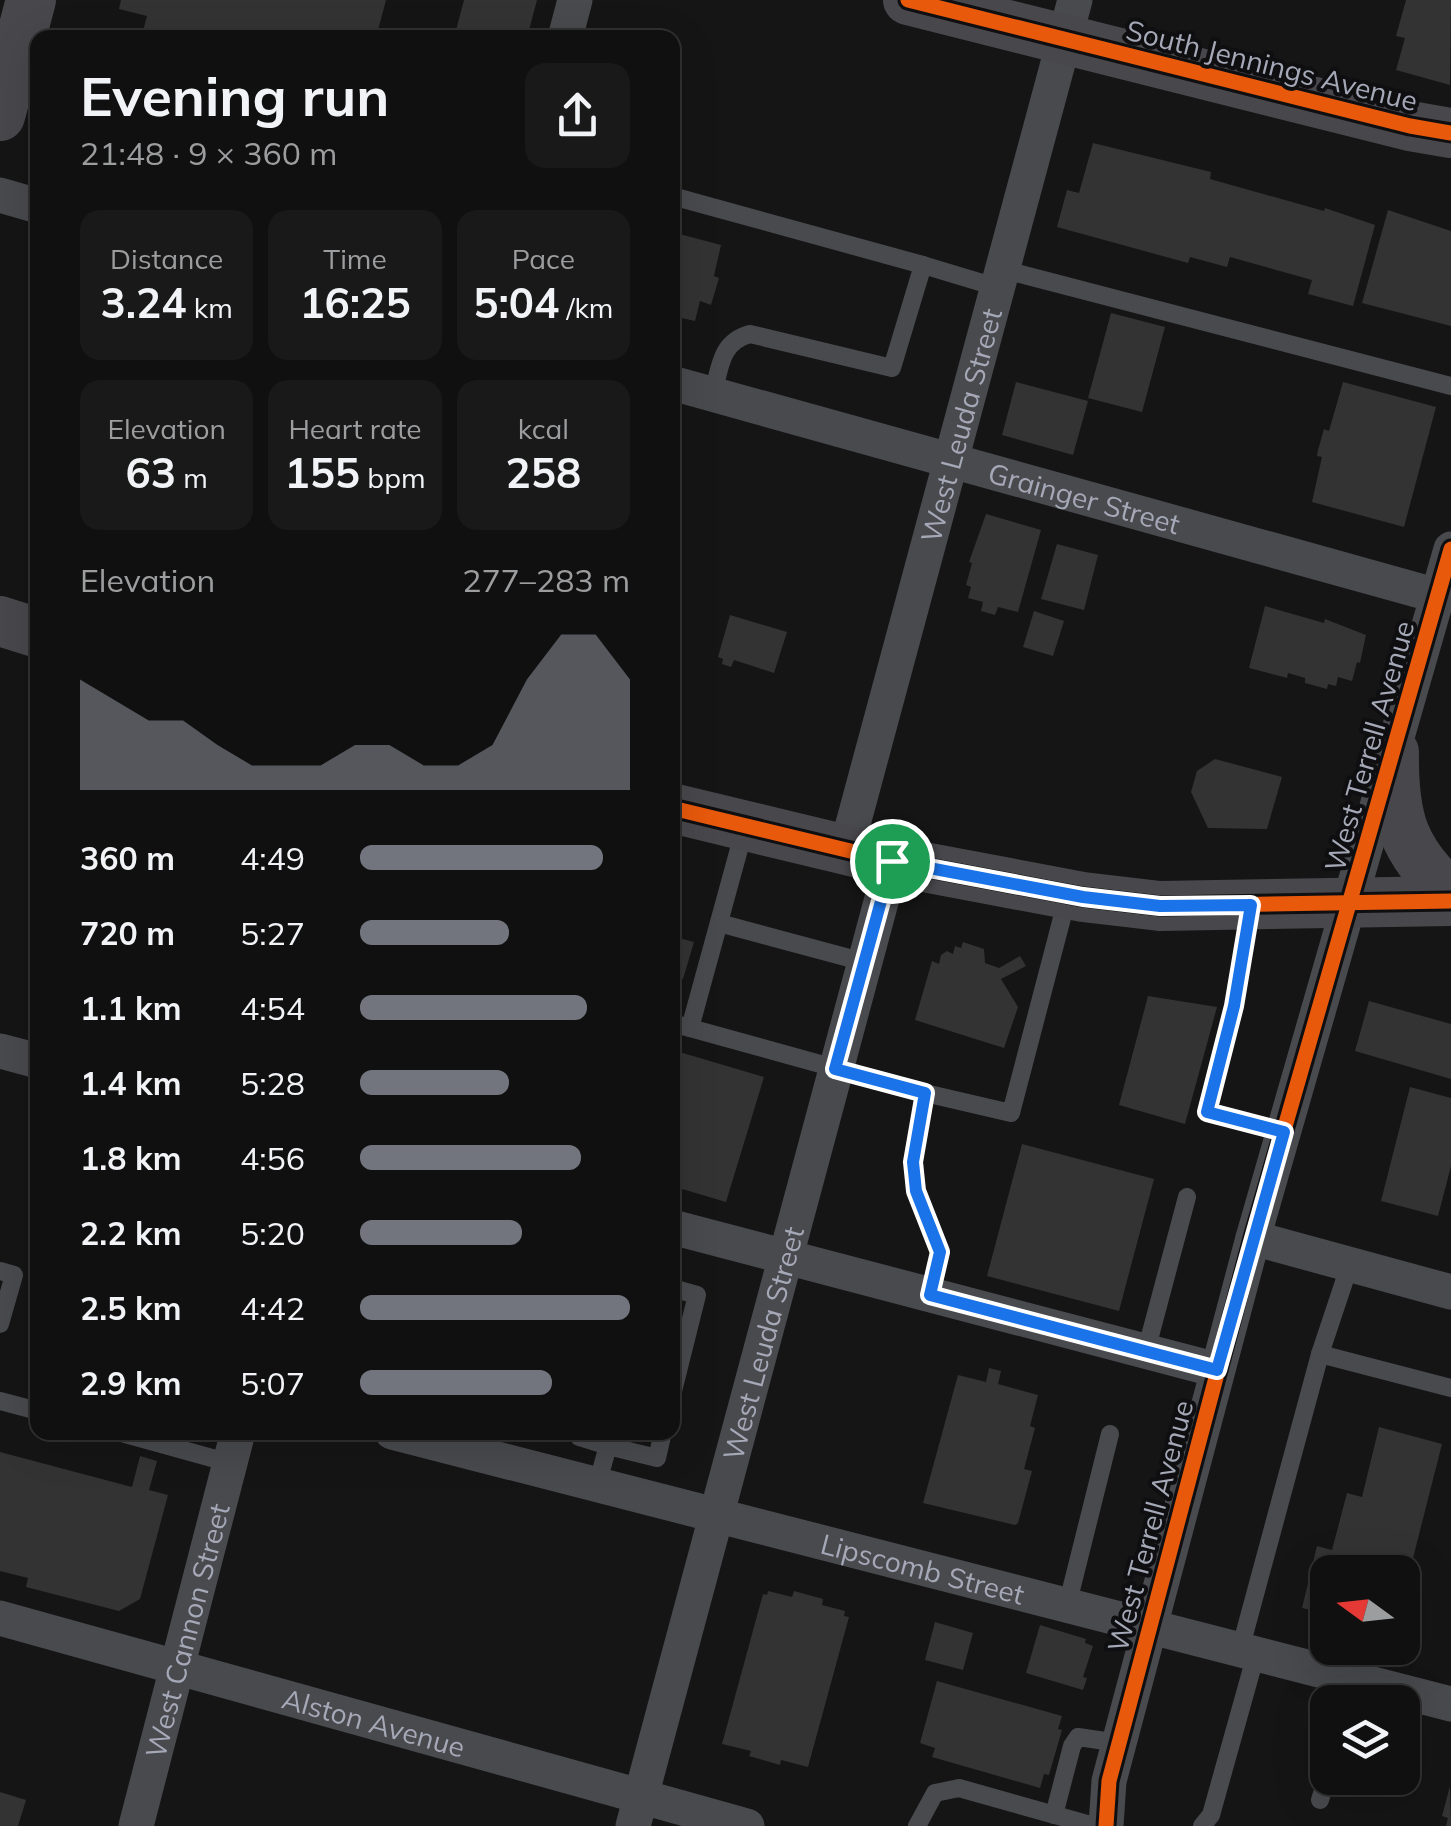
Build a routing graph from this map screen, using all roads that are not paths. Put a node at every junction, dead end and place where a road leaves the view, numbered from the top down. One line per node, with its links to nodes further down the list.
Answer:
1 (31, 0): 6 (main road)
2 (575, 0): 5 (street)
3 (908, 0): 4 (main road, South Jennings Avenue)
4 (1069, 20): 7 (main road, South Jennings Avenue); 12 (street, West Leuda Street)
5 (567, 30)
6 (0, 116)
7 (1451, 133)
8 (0, 196): 10 (street)
9 (680, 198): 11 (lane)
10 (30, 204)
11 (923, 266): 12 (lane); 15 (lane)
12 (999, 278): 14 (lane); 16 (street, West Leuda Street)
13 (680, 385): 15 (street, Grainger Street)
14 (1451, 386)
15 (712, 394): 16 (street, Grainger Street)
16 (950, 460): 18 (street, Grainger Street); 24 (street, West Leuda Street)
17 (1451, 549): 18 (street, West Terrell Avenue)
18 (1438, 596): 21 (street, West Terrell Avenue)
19 (0, 622): 20 (main road)
20 (30, 630)
21 (1394, 752): 26 (main road); 27 (street, West Terrell Avenue)
22 (680, 810): 23 (main road)
23 (745, 826): 24 (main road); 29 (lane)
24 (869, 856): 25 (main road); 30 (street, West Leuda Street)
25 (1068, 894): 28 (main road); 35 (lane)
26 (1451, 898): 27 (main road)
27 (1350, 901): 28 (main road); 36 (street, West Terrell Avenue)
28 (1251, 905): 36 (lane)
29 (719, 923): 30 (lane); 31 (lane)
30 (864, 962): 34 (street, West Leuda Street)
31 (681, 1026): 34 (lane)
32 (0, 1051): 33 (street)
33 (30, 1058)
34 (835, 1069): 35 (lane); 40 (street, West Leuda Street)
35 (925, 1093): 45 (lane)
36 (1284, 1132): 39 (street, West Terrell Avenue)
37 (1187, 1197): 47 (lane)
38 (680, 1230): 40 (street)
39 (1252, 1238): 41 (street); 50 (street, West Terrell Avenue)
40 (785, 1257): 45 (street); 62 (street, West Leuda Street)
41 (1350, 1264): 44 (street); 48 (lane)
42 (0, 1271): 46 (lane)
43 (680, 1290): 49 (lane)
44 (1451, 1292)
45 (930, 1295): 47 (street)
46 (0, 1324)
47 (1146, 1352): 50 (street)
48 (1320, 1354): 51 (lane); 66 (lane)
49 (680, 1363)
50 (1217, 1370): 65 (street, West Terrell Avenue)
51 (1451, 1388)
52 (0, 1400): 53 (lane)
53 (30, 1408)
54 (1110, 1434): 63 (lane)
55 (173, 1440): 60 (lane)
56 (423, 1440): 61 (street, Lipscomb Street)
57 (589, 1440): 59 (lane)
58 (661, 1440): 59 (lane)
59 (608, 1446): 61 (lane)
60 (234, 1448): 67 (street, West Cannon Street)
61 (597, 1485): 62 (street, Lipscomb Street)
62 (716, 1516): 63 (street, Lipscomb Street); 74 (street, West Leuda Street)
63 (1067, 1606): 65 (street, Lipscomb Street)
64 (0, 1618): 67 (street, Alston Avenue)
65 (1148, 1626): 66 (street, Lipscomb Street); 71 (street, West Terrell Avenue)
66 (1248, 1652): 68 (street, Lipscomb Street); 81 (lane)
67 (178, 1667): 74 (street, Alston Avenue); 76 (street, West Cannon Street)
68 (1337, 1685)
69 (1420, 1700): 70 (street, Lipscomb Street)
70 (1451, 1704)
71 (1119, 1743): 75 (lane); 80 (street, West Terrell Avenue)
72 (1322, 1795): 73 (lane)
73 (1320, 1800)
74 (637, 1811): 77 (street, Alston Avenue)
75 (1054, 1815): 78 (lane); 79 (lane)
76 (136, 1826)
77 (747, 1826)
78 (917, 1826)
79 (1094, 1826)
80 (1106, 1826)
81 (1202, 1826)

